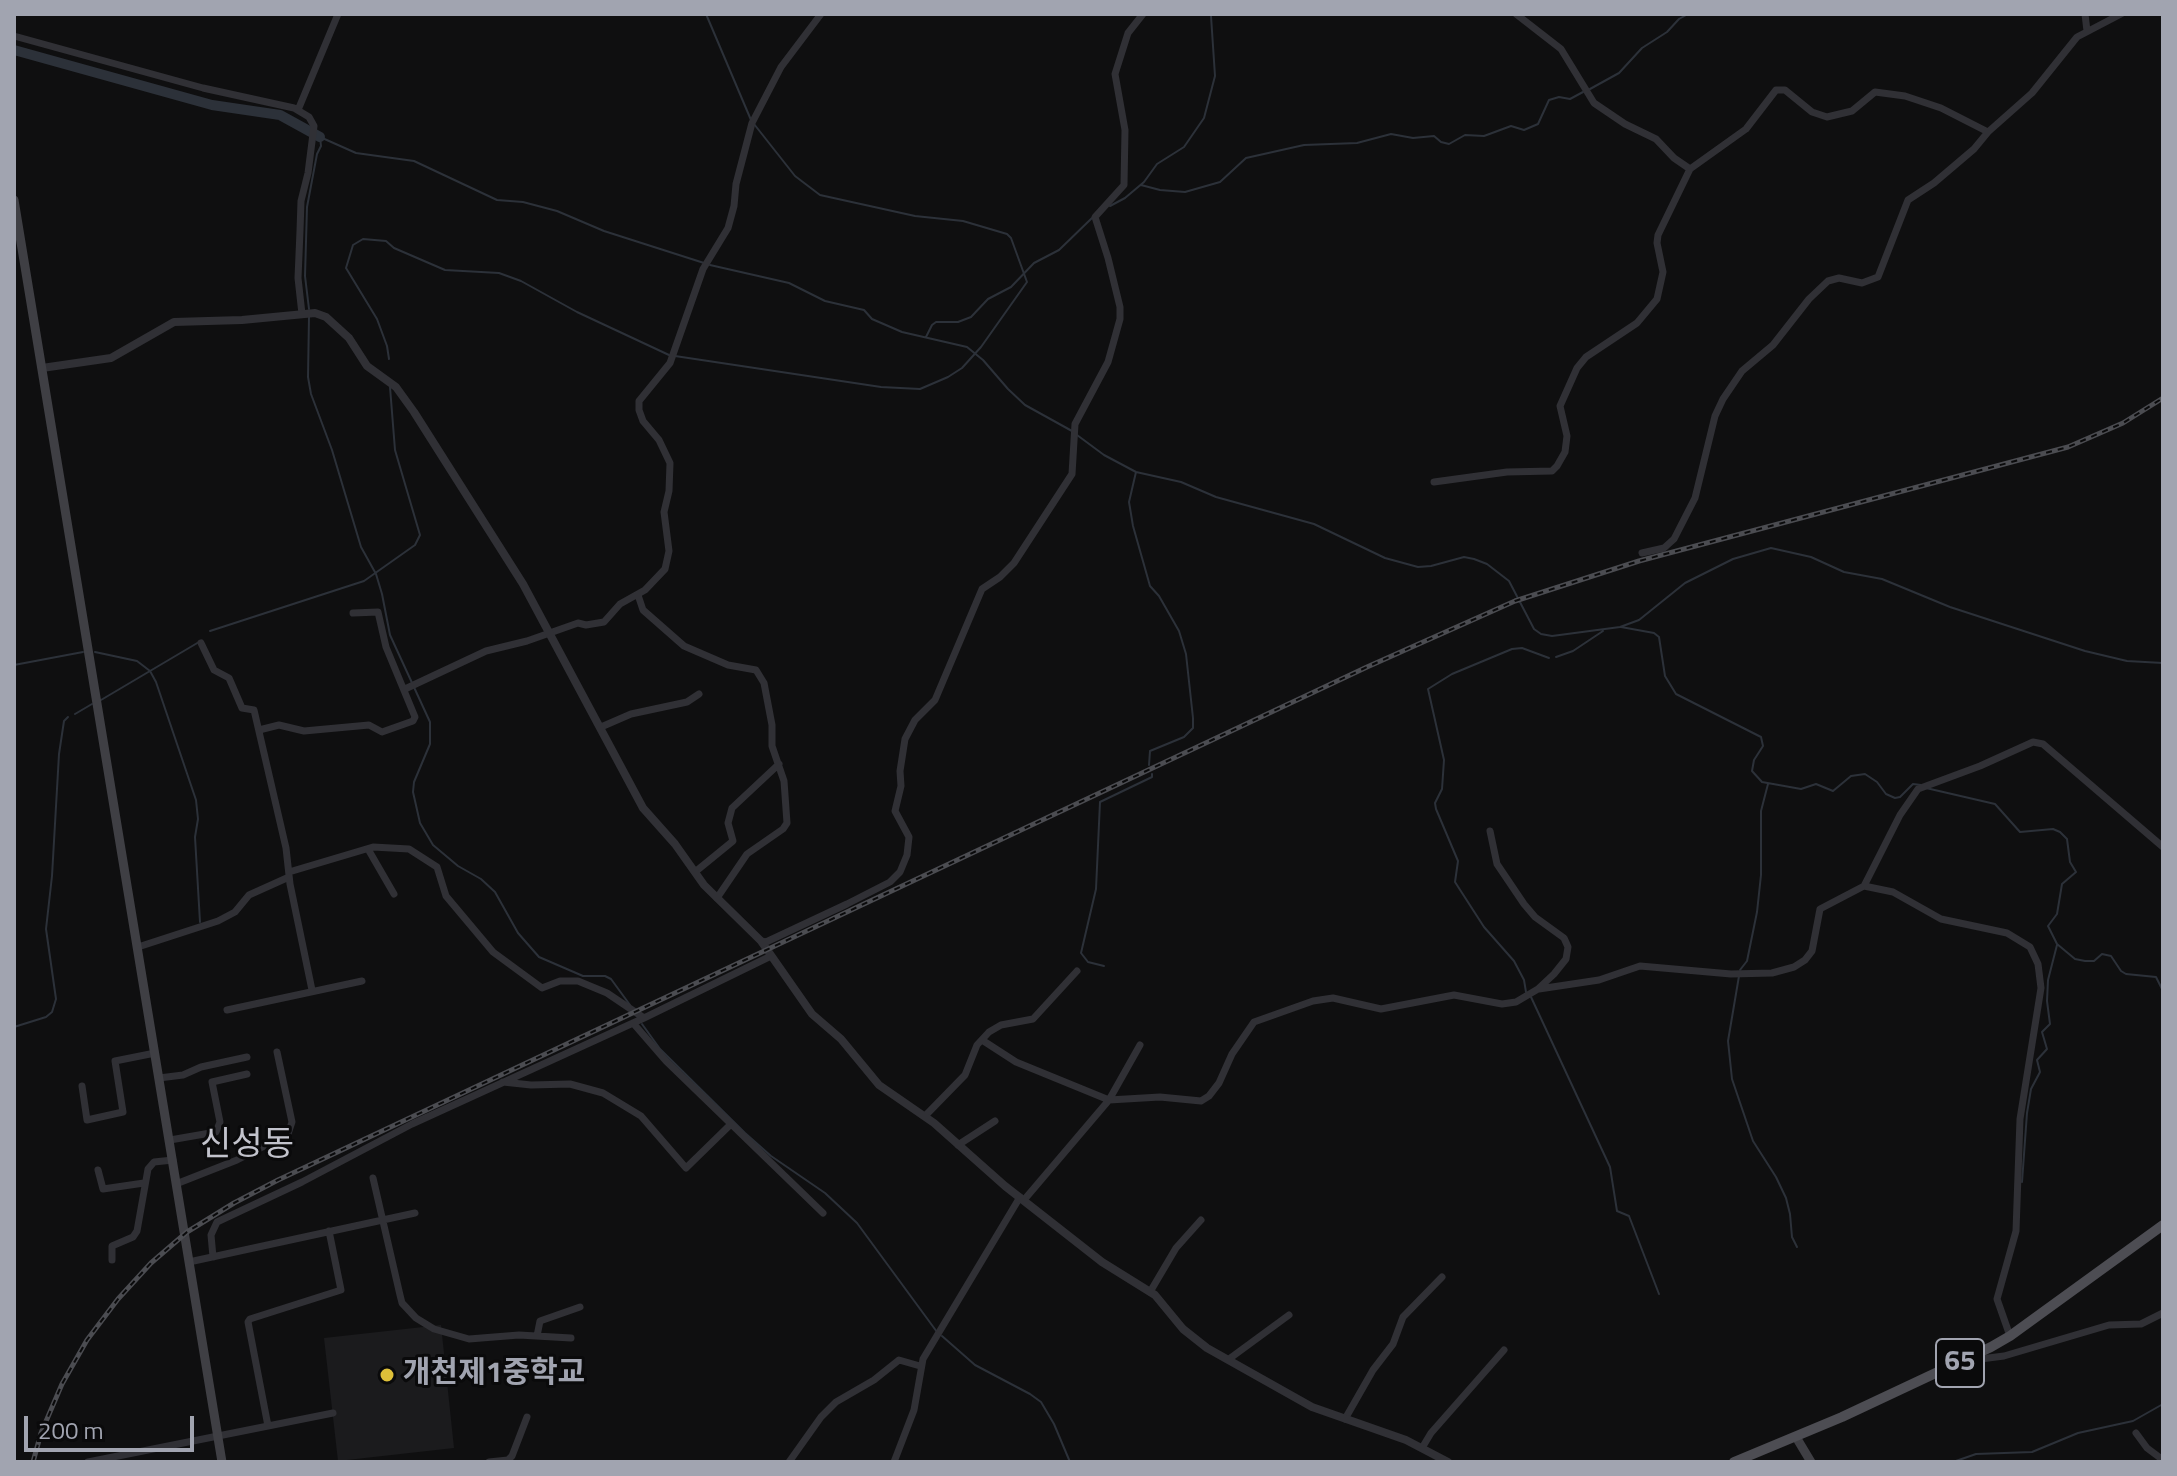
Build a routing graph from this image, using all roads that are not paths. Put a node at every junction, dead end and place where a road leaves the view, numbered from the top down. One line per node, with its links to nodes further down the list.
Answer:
1 (338, 14): 9 (street)
2 (821, 14): 17 (street)
3 (1143, 14): 34 (street)
4 (1516, 14): 11 (street)
5 (2085, 14): 7 (street)
6 (2121, 14): 7 (street)
7 (2087, 31): 10 (street)
8 (14, 36): 9 (street)
9 (298, 110): 13 (street)
10 (1988, 132): 11 (street); 16 (street)
11 (1690, 169): 15 (street)
12 (14, 200): 14 (main road)
13 (302, 314): 14 (street); 19 (street)
14 (42, 368): 35 (main road)
15 (1434, 482)
16 (1642, 553)
17 (638, 595): 19 (street); 25 (street)
18 (353, 613): 21 (street)
19 (549, 632): 21 (street); 23 (street)
20 (201, 643): 24 (street)
21 (405, 689): 24 (street)
22 (699, 694): 23 (street)
23 (601, 727): 29 (street)
24 (259, 730): 30 (street)
25 (779, 764): 29 (street); 33 (street)
26 (1490, 831): 39 (street)
27 (2163, 847): 31 (street)
28 (368, 849): 30 (street); 32 (street); 42 (street)
29 (695, 872): 33 (street)
30 (289, 875): 35 (street); 40 (street)
31 (1864, 886): 39 (street); 80 (street)
32 (394, 894)
33 (717, 898): 34 (street)
34 (761, 941): 36 (street)
35 (138, 947): 47 (main road)
36 (771, 956): 42 (street); 54 (street)
37 (1077, 971): 44 (street)
38 (362, 981): 40 (street)
39 (1538, 989): 53 (street)
40 (312, 990): 41 (street)
41 (227, 1010)
42 (644, 1018): 43 (street)
43 (633, 1023): 51 (street); 56 (street)
44 (982, 1040): 53 (street); 54 (street)
45 (1140, 1045): 53 (street)
46 (277, 1052): 63 (street)
47 (155, 1053): 50 (main road); 52 (street)
48 (247, 1057): 50 (street)
49 (247, 1074): 57 (street)
50 (159, 1078): 57 (main road)
51 (501, 1082): 56 (street); 71 (street)
52 (82, 1086)
53 (1109, 1100): 64 (street)
54 (925, 1116): 58 (street)
55 (995, 1121): 58 (street)
56 (730, 1125): 66 (street)
57 (170, 1140): 59 (main road)
58 (958, 1145): 64 (street)
59 (173, 1160): 62 (street); 63 (main road)
60 (98, 1170): 62 (street)
61 (373, 1178): 67 (street)
62 (144, 1183): 72 (street)
63 (176, 1184): 73 (main road)
64 (1022, 1199): 75 (street); 85 (street)
65 (415, 1213): 67 (street)
66 (823, 1213)
67 (383, 1220): 70 (street); 79 (street)
68 (1201, 1220): 75 (street)
69 (2163, 1225): 80 (main road, 65)
70 (329, 1231): 71 (street); 89 (street)
71 (213, 1257): 73 (street)
72 (112, 1260)
73 (189, 1262): 91 (main road)
74 (1442, 1277): 88 (street)
75 (1150, 1292): 83 (street)
76 (580, 1307): 79 (street)
77 (2163, 1313): 84 (street)
78 (1289, 1315): 83 (street)
79 (537, 1336): 81 (street)
80 (2010, 1336): 84 (main road, 65)
81 (571, 1338)
82 (1504, 1350): 93 (street)
83 (1229, 1359): 88 (street)
84 (1965, 1361): 92 (main road, 65)
85 (920, 1366): 98 (street); 99 (street)
86 (333, 1413): 89 (street)
87 (527, 1417): 97 (street)
88 (1345, 1419): 93 (street)
89 (268, 1426): 91 (street)
90 (2136, 1433): 94 (street)
91 (217, 1437): 95 (street); 96 (main road)
92 (1796, 1437): 101 (main road, 65); 102 (main road)
93 (1422, 1448): 100 (street)
94 (2163, 1460)
95 (88, 1462)
96 (222, 1462)
97 (489, 1462)
98 (789, 1462)
99 (894, 1462)
100 (1448, 1462)
101 (1734, 1462)
102 (1811, 1462)

